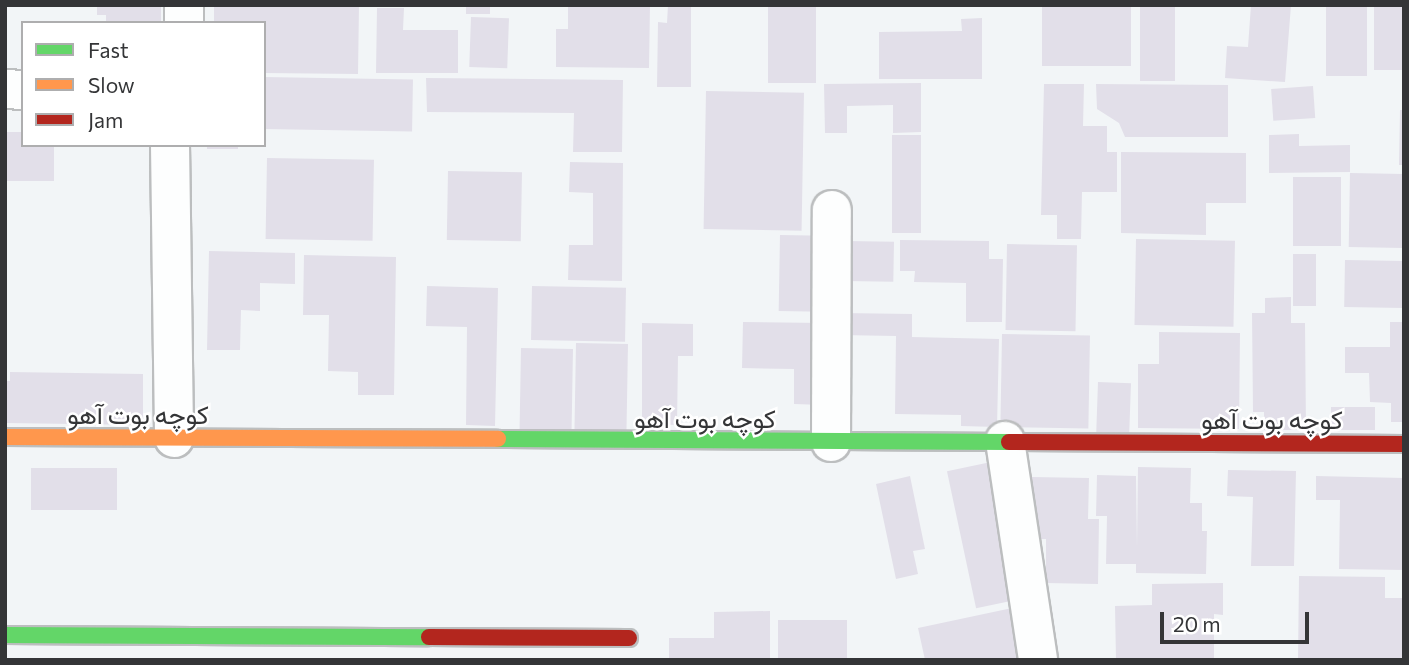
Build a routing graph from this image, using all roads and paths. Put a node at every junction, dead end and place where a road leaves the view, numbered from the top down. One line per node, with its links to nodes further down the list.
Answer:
1 (170, 147): 4 (street)
2 (832, 210): 6 (street)
3 (5, 437): 4 (street, کوچه بوت آهو)
4 (174, 438): 6 (street, کوچه بوت آهو)
5 (1004, 441): 6 (street, کوچه بوت آهو); 7 (street, کوچه بوت آهو); 10 (street)
6 (831, 442)
7 (1404, 444)
8 (5, 635): 9 (street)
9 (629, 638)
10 (1038, 660)

